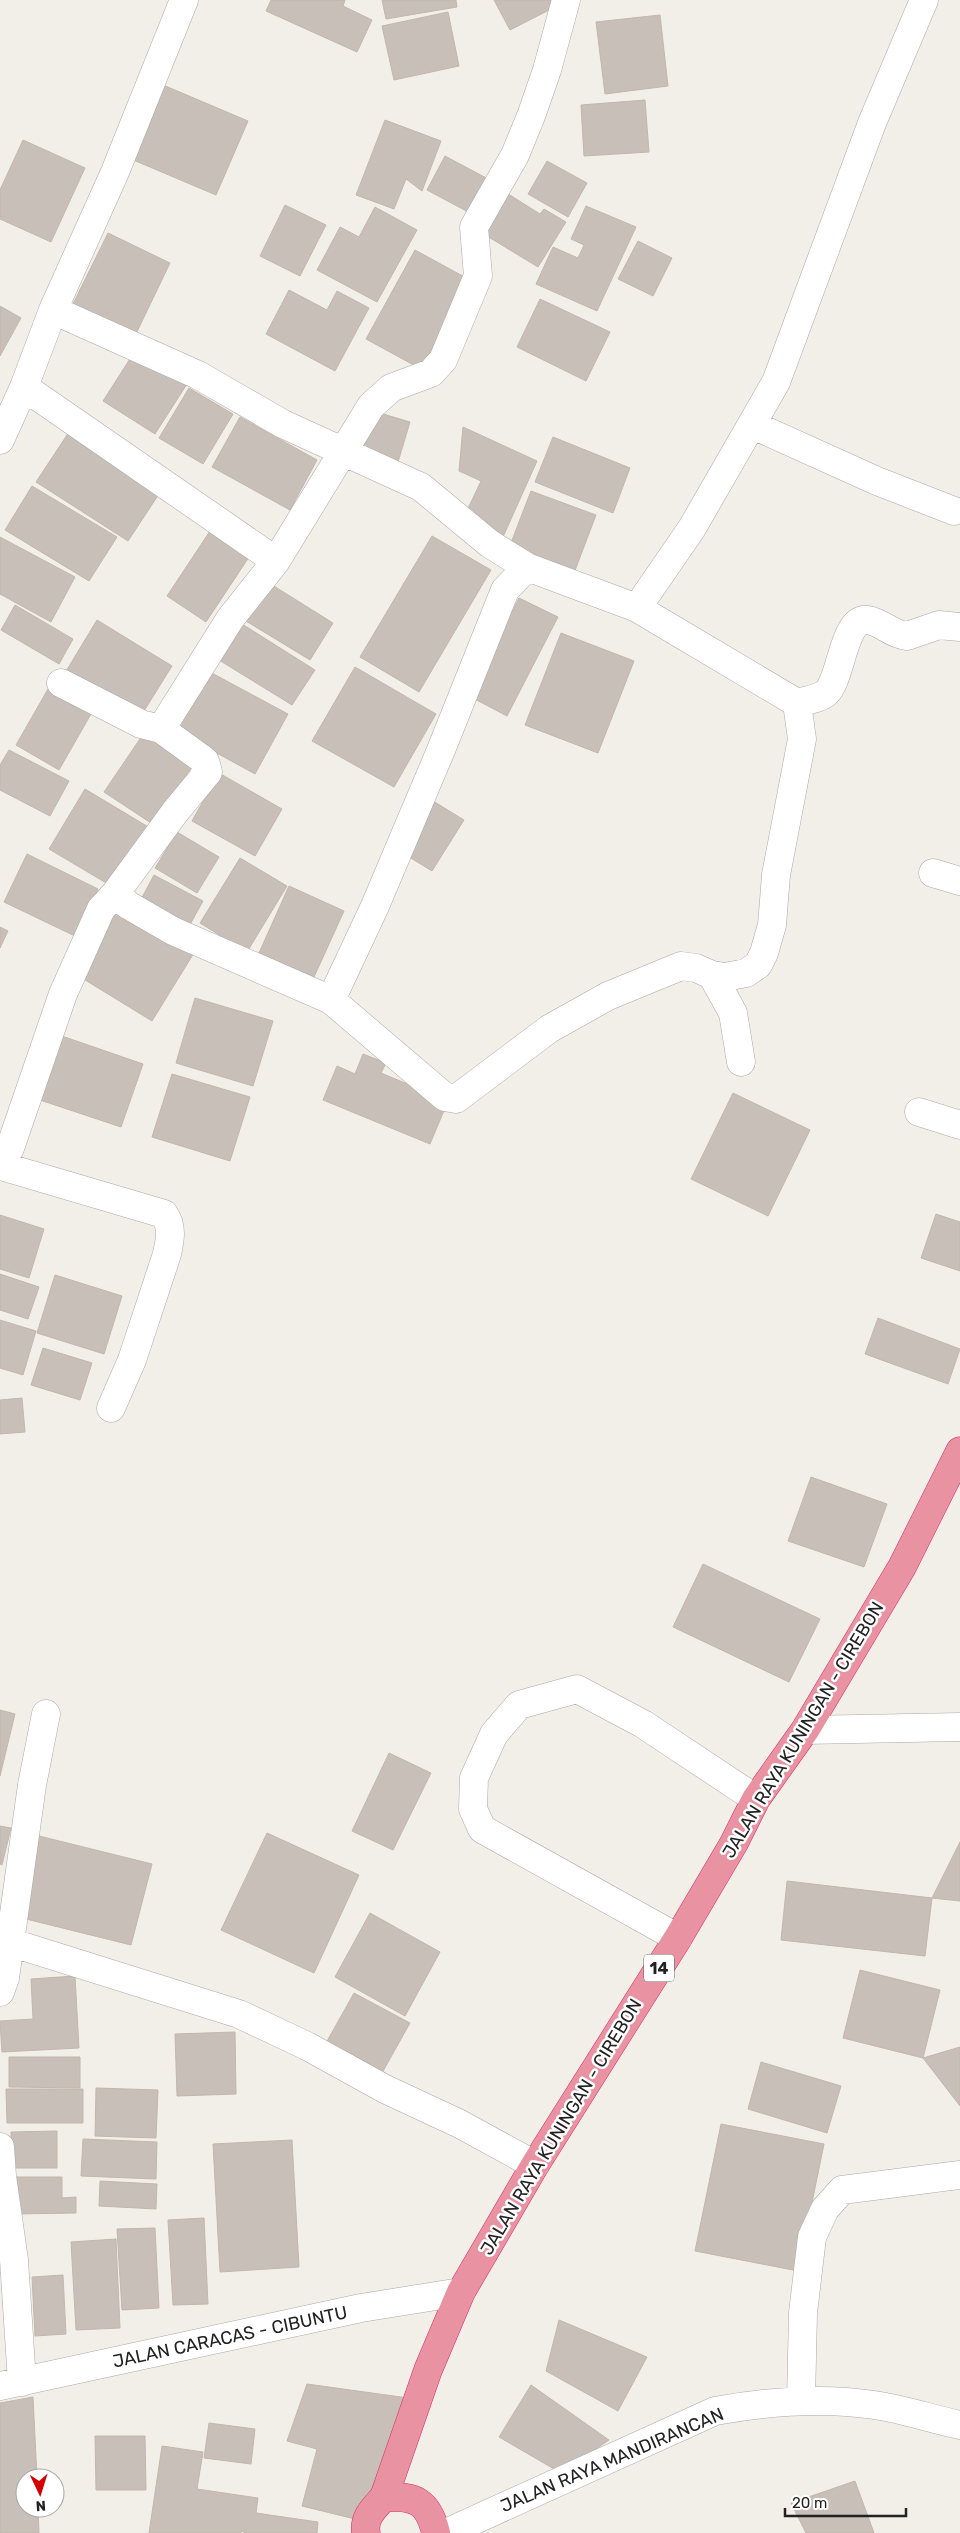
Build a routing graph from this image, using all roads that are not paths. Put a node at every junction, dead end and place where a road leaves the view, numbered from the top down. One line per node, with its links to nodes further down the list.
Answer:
1 (184, 0): 4 (street)
2 (566, 0): 8 (street)
3 (924, 0): 6 (street)
4 (54, 310): 5 (street); 8 (street)
5 (24, 387): 7 (street); 10 (street)
6 (753, 425): 9 (street); 12 (street)
7 (0, 440)
8 (344, 452): 10 (street); 11 (street)
9 (954, 511)
10 (276, 561): 16 (street)
11 (527, 567): 12 (street); 21 (street)
12 (637, 608): 15 (street)
13 (960, 627): 15 (street)
14 (61, 683): 16 (street)
15 (797, 702): 20 (street)
16 (161, 729): 19 (street)
17 (933, 873): 18 (street)
18 (960, 880)
19 (115, 894): 21 (street); 25 (street)
20 (712, 975): 21 (street); 22 (street)
21 (331, 1000)
22 (741, 1062)
23 (919, 1112): 24 (street)
24 (960, 1125)
25 (1, 1165): 26 (street)
26 (111, 1408)
27 (960, 1451): 30 (highway, JALAN RAYA KUNINGAN - CIREBON / 14)
28 (46, 1714): 33 (street)
29 (960, 1727): 30 (street)
30 (805, 1730): 31 (highway, JALAN RAYA KUNINGAN - CIREBON / 14)
31 (756, 1799): 32 (highway, JALAN RAYA KUNINGAN - CIREBON / 14); 32 (street)
32 (678, 1938): 36 (highway, JALAN RAYA KUNINGAN - CIREBON / 14)
33 (5, 1941): 34 (street); 36 (street)
34 (0, 1992)
35 (0, 2147): 39 (street)
36 (535, 2164): 38 (highway, JALAN RAYA KUNINGAN - CIREBON / 14)
37 (960, 2175): 40 (street)
38 (461, 2292): 39 (street, JALAN CARACAS - CIBUNTU); 42 (highway, JALAN RAYA KUNINGAN - CIREBON / 14)
39 (11, 2384)
40 (801, 2401): 41 (street, JALAN RAYA MANDIRANCAN); 45 (street, JALAN RAYA MANDIRANCAN)
41 (960, 2425)
42 (384, 2497): 43 (highway, JALAN RAYA KUNINGAN - CIREBON / 14); 44 (highway)
43 (366, 2533)
44 (436, 2533)
45 (446, 2533)

